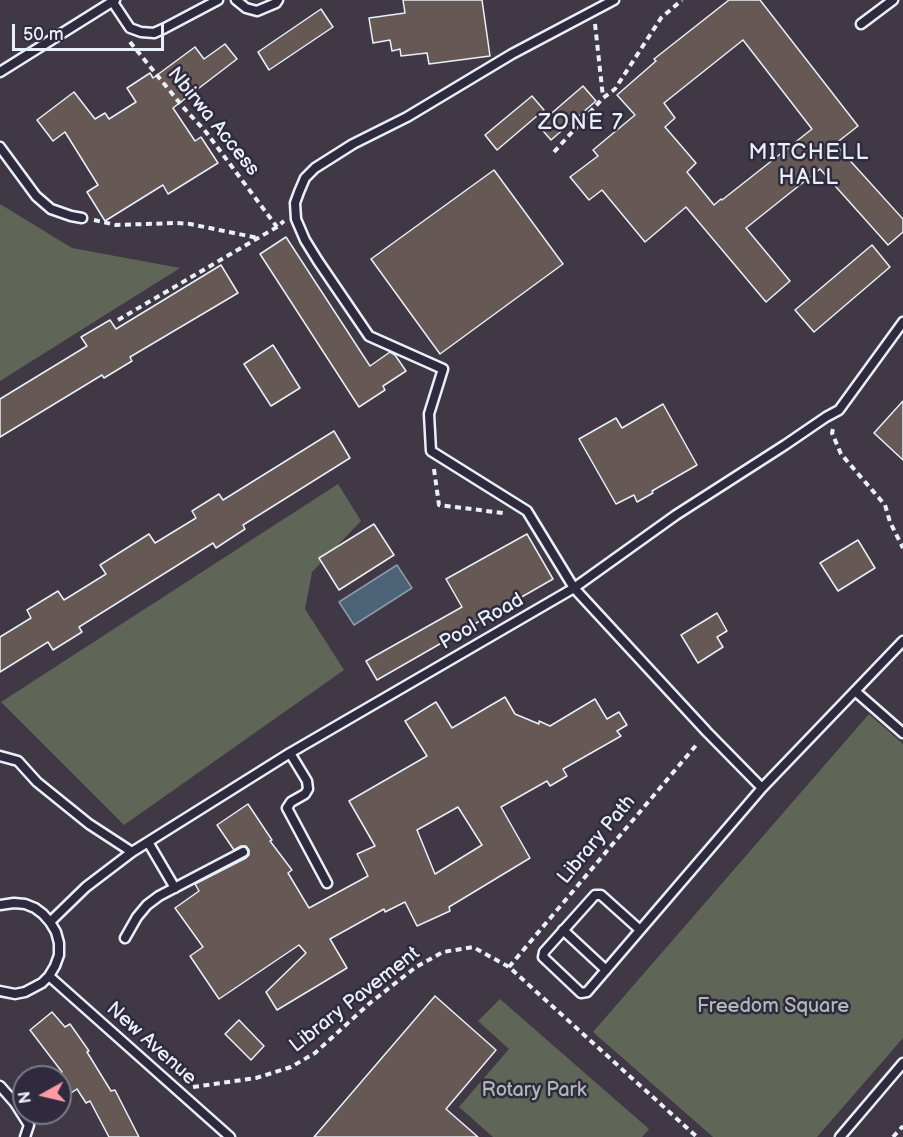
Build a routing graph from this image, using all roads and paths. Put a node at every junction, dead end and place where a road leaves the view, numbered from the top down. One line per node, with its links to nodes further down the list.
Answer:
1 (218, 0): 7 (lane)
2 (236, 0): 3 (lane)
3 (278, 0)
4 (614, 0): 8 (lane)
5 (682, 0): 12 (path)
6 (893, 0): 9 (lane)
7 (114, 1): 11 (lane)
8 (594, 11): 12 (path); 15 (lane)
9 (861, 24)
10 (124, 35): 17 (path, Nbirwa Access)
11 (0, 72)
12 (603, 98): 14 (path)
13 (0, 147): 16 (lane)
14 (554, 152)
15 (296, 210): 17 (path); 22 (lane)
16 (82, 218): 18 (path)
17 (278, 227): 18 (path)
18 (258, 238): 19 (path)
19 (118, 320)
20 (903, 322): 21 (lane, Pool Road)
21 (839, 410): 24 (path); 25 (lane, Pool Road)
22 (431, 451): 23 (lane); 23 (path)
23 (531, 516): 25 (lane)
24 (903, 548)
25 (574, 588): 28 (lane); 30 (lane, Pool Road)
26 (903, 641): 27 (lane)
27 (855, 692): 29 (lane); 32 (lane)
28 (707, 732): 32 (lane); 43 (path, Library Path)
29 (903, 732)
30 (290, 753): 33 (lane, Pool Road); 36 (lane)
31 (0, 756): 34 (lane)
32 (762, 788): 41 (lane)
33 (148, 842): 34 (lane, Pool Road); 37 (lane)
34 (132, 852): 39 (lane, Pool Road)
35 (243, 852): 37 (lane)
36 (327, 883)
37 (175, 888): 42 (lane)
38 (1, 903): 39 (lane)
39 (50, 922): 45 (lane)
40 (563, 930): 41 (lane); 44 (lane); 44 (lane)
41 (640, 930): 44 (lane)
42 (125, 938)
43 (509, 967): 49 (path, Library Pavement); 53 (path, Library Pavement)
44 (606, 970)
45 (49, 976): 46 (lane); 49 (lane, New Avenue)
46 (0, 991)
47 (903, 1063): 54 (lane)
48 (0, 1086): 51 (lane)
49 (177, 1089): 52 (lane, New Avenue)
50 (903, 1126): 55 (path)
51 (25, 1137)
52 (230, 1137)
53 (697, 1137)
54 (840, 1137)
55 (893, 1137)

